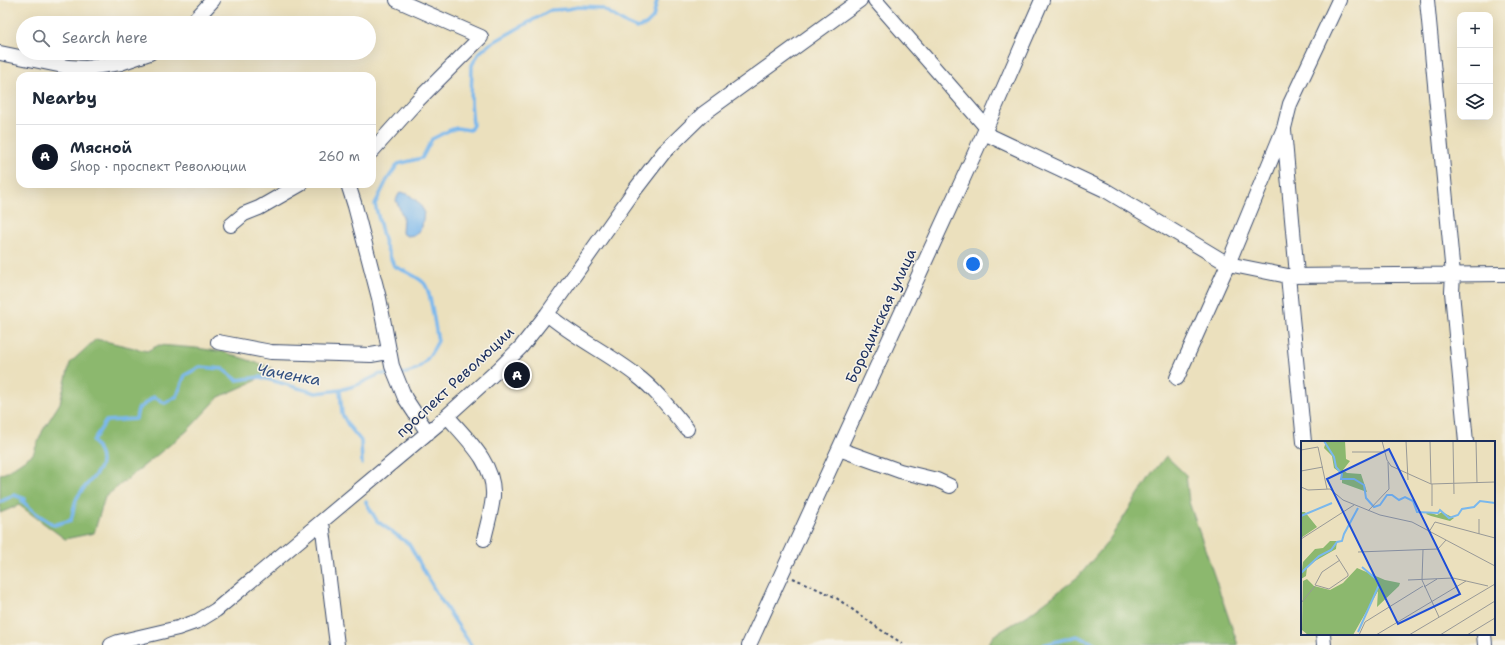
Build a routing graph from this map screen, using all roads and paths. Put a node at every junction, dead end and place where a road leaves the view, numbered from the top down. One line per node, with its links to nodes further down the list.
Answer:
1 (213, 0): 8 (street)
2 (397, 0): 16 (street)
3 (874, 0): 15 (street)
4 (1042, 0): 15 (street, Бородинская улица)
5 (1340, 0): 14 (street)
6 (1427, 0): 21 (street)
7 (856, 1): 24 (street, проспект Революции)
8 (198, 16)
9 (1, 57): 10 (street)
10 (16, 59)
11 (21, 60): 13 (street)
12 (132, 60): 13 (street)
13 (107, 71)
14 (1284, 128): 20 (street); 23 (street)
15 (985, 130): 20 (street); 33 (street, Бородинская улица)
16 (376, 147)
17 (294, 188): 19 (street)
18 (349, 188): 26 (street)
19 (231, 225)
20 (1228, 264): 23 (street); 27 (street)
21 (1453, 274): 22 (street); 23 (street); 32 (street)
22 (1505, 274)
23 (1293, 276): 31 (street)
24 (547, 314): 28 (street, проспект Революции); 29 (street)
25 (218, 342): 26 (street)
26 (388, 352): 30 (street)
27 (1177, 378)
28 (447, 416): 30 (street, проспект Революции); 36 (street)
29 (687, 429)
30 (428, 432): 35 (street, проспект Революции)
31 (1304, 441)
32 (1466, 441)
33 (839, 449): 34 (street); 37 (street, Бородинская улица)
34 (950, 486)
35 (322, 522): 40 (street, проспект Революции); 41 (street)
36 (484, 538)
37 (782, 573): 42 (street, Бородинская улица); 43 (path)
38 (1323, 635): 44 (street)
39 (1484, 635): 45 (street)
40 (111, 645)
41 (337, 645)
42 (749, 645)
43 (905, 645)
44 (1324, 645)
45 (1485, 645)

